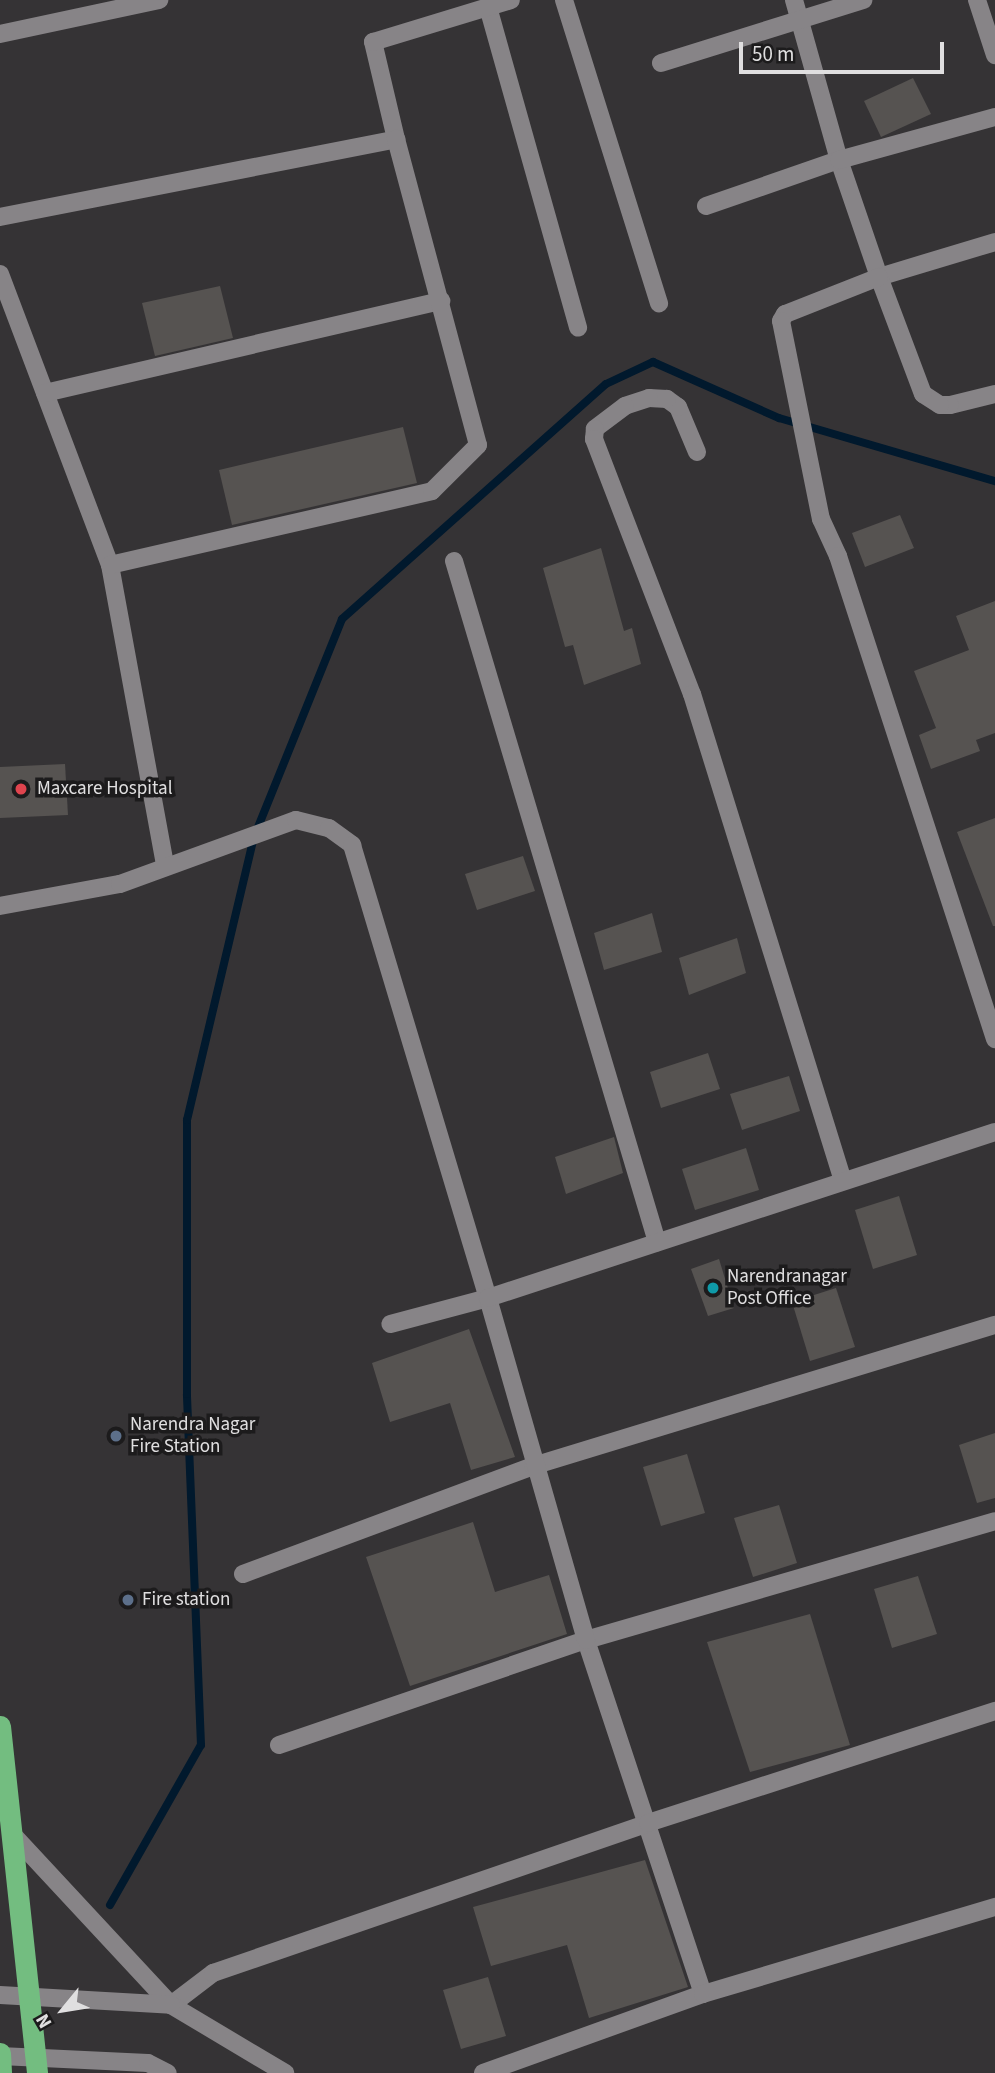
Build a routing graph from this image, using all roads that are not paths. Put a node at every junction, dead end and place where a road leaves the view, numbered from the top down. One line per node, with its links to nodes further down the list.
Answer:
1 (159, 0): 10 (street)
2 (511, 0): 7 (street)
3 (565, 0): 22 (street)
4 (794, 0): 9 (street)
5 (863, 0): 9 (street)
6 (977, 0): 11 (street)
7 (488, 7): 8 (street); 23 (street)
8 (458, 8): 14 (street)
9 (800, 20): 12 (street); 15 (street)
10 (0, 34)
11 (995, 55)
12 (661, 63)
13 (995, 117): 15 (street)
14 (396, 139): 17 (street); 21 (street)
15 (839, 160): 16 (street); 20 (street)
16 (706, 206)
17 (0, 218)
18 (995, 242): 20 (street)
19 (0, 274): 24 (street)
20 (879, 277): 25 (street); 31 (street)
21 (441, 301): 24 (street); 28 (street)
22 (659, 303)
23 (578, 328)
24 (45, 393): 28 (street)
25 (995, 394)
26 (697, 452): 33 (street)
27 (454, 561): 34 (street)
28 (110, 565): 29 (street)
29 (165, 866): 30 (street); 35 (street)
30 (0, 906)
31 (995, 1039)
32 (995, 1132): 33 (street)
33 (843, 1181): 34 (street)
34 (657, 1242): 35 (street)
35 (488, 1298): 36 (street); 38 (street)
36 (390, 1324)
37 (995, 1325): 38 (street)
38 (533, 1466): 40 (street); 41 (street)
39 (995, 1521): 41 (street)
40 (243, 1574)
41 (586, 1640): 44 (street); 45 (street)
42 (995, 1711): 45 (street)
43 (0, 1726): 46 (highway)
44 (279, 1745)
45 (648, 1823): 48 (street); 51 (street)
46 (13, 1835): 50 (highway); 51 (street)
47 (995, 1907): 48 (street)
48 (703, 1994): 57 (street)
49 (0, 1995): 50 (street)
50 (32, 1996): 51 (street); 53 (highway)
51 (171, 2005): 56 (street)
52 (0, 2055): 53 (street); 54 (highway)
53 (36, 2064): 55 (street)
54 (1, 2073)
55 (168, 2073)
56 (285, 2073)
57 (483, 2073)

